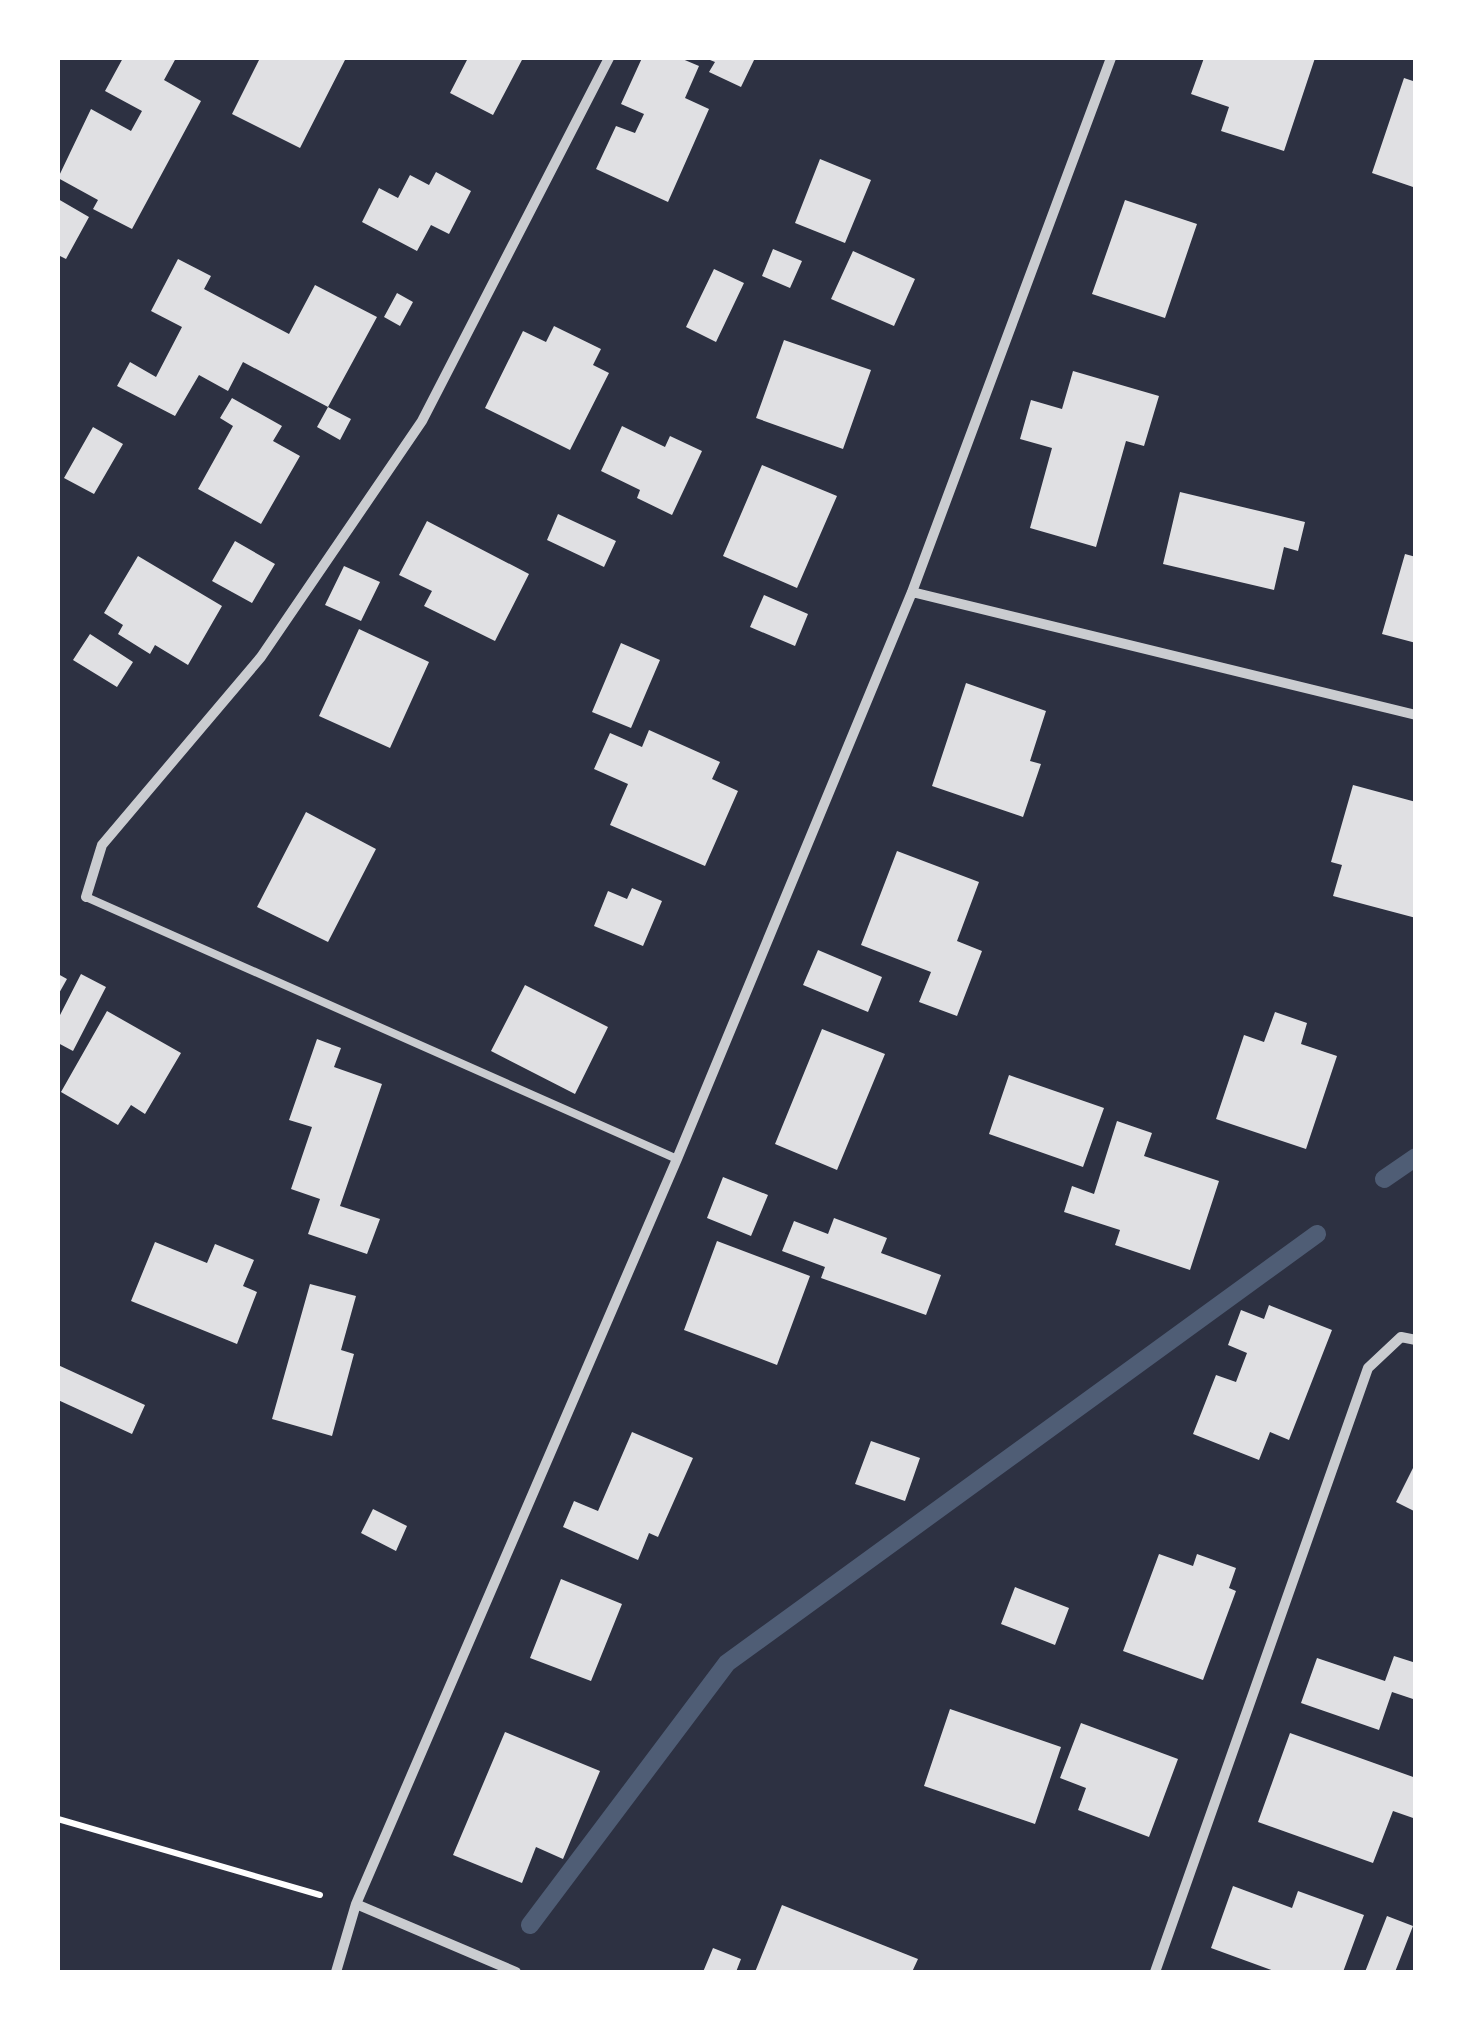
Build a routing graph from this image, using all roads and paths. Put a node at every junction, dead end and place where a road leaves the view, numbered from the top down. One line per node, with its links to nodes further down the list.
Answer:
1 (609, 58): 5 (street)
2 (1112, 58): 3 (street)
3 (912, 592): 4 (street); 6 (street)
4 (1416, 715)
5 (86, 897): 6 (lane)
6 (677, 1159): 9 (street)
7 (1416, 1340): 12 (street)
8 (58, 1819): 9 (path)
9 (356, 1904): 10 (street); 11 (street)
10 (336, 1972)
11 (516, 1972)
12 (1155, 1972)

